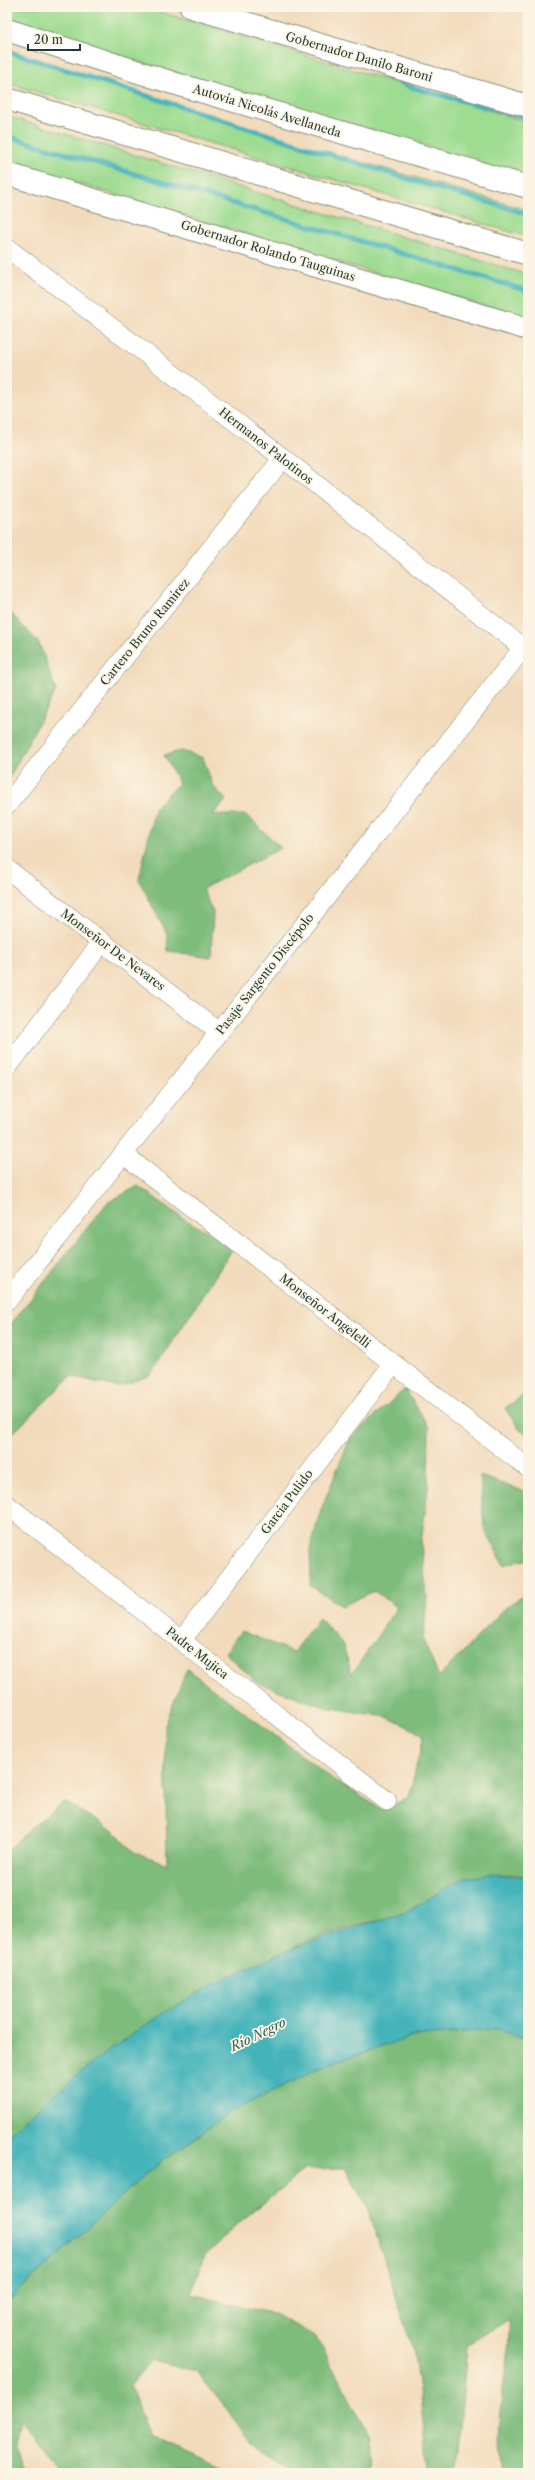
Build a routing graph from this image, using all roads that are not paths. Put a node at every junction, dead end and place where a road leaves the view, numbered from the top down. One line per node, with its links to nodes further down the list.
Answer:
1 (191, 7): 4 (main road, Gobernador Danilo Baroni)
2 (7, 30): 6 (main road, Autovía Nicolás Avellaneda)
3 (7, 99): 8 (main road)
4 (528, 106)
5 (7, 174): 9 (main road, Gobernador Rolando Tauguinas)
6 (528, 187)
7 (7, 248): 10 (street, Hermanos Palotinos)
8 (528, 254)
9 (528, 329)
10 (283, 458): 11 (street, Hermanos Palotinos); 12 (street, Cartero Bruno Ramírez)
11 (523, 648): 15 (street, Pasaje Sargento Discépolo)
12 (7, 805)
13 (7, 869): 14 (street, Monseñor De Nevares)
14 (102, 942): 15 (street, Monseñor De Nevares); 16 (street)
15 (219, 1032): 17 (street, Pasaje Sargento Discépolo)
16 (7, 1068)
17 (123, 1154): 18 (street, Pasaje Sargento Discépolo); 19 (street, Monseñor Angelelli)
18 (7, 1302)
19 (393, 1364): 20 (street, Monseñor Angelelli); 22 (street, García Pulido)
20 (528, 1468)
21 (7, 1505): 22 (street, Padre Mujica)
22 (181, 1641): 23 (street, Padre Mujica)
23 (387, 1801)

